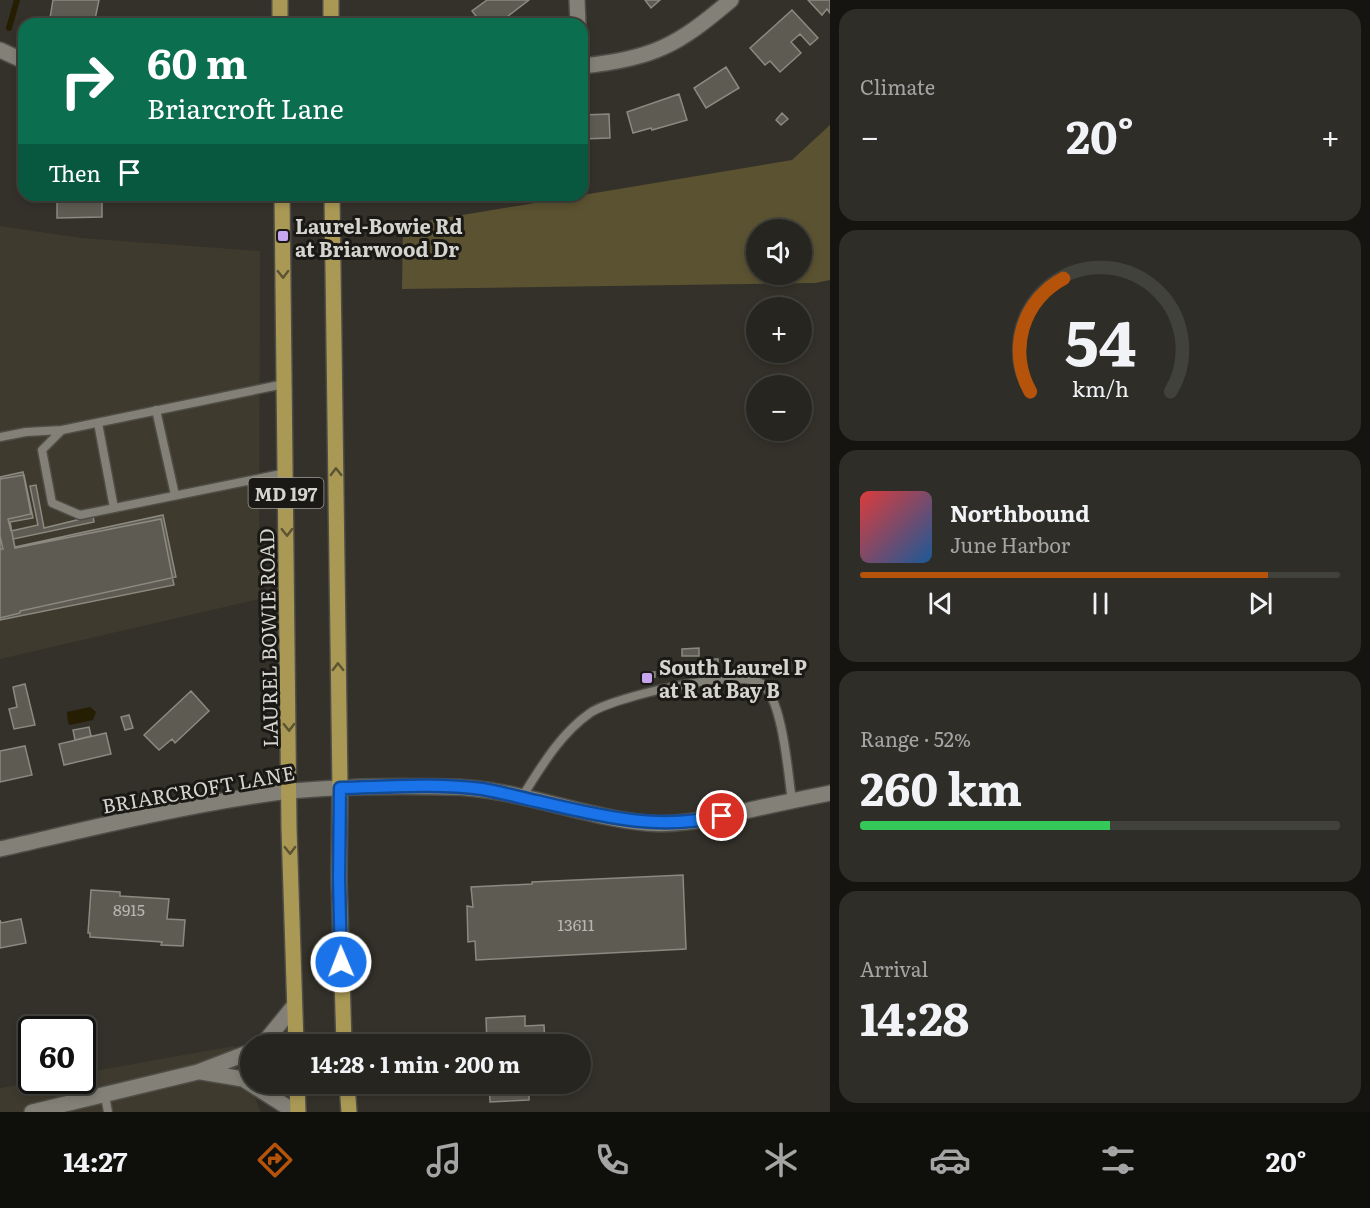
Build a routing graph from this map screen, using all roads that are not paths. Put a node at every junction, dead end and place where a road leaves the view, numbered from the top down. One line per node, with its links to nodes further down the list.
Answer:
1 (280, 0): 5 (main road)
2 (331, 0): 6 (main road)
3 (577, 0): 7 (street)
4 (732, 0): 10 (street)
5 (280, 18)
6 (331, 18)
7 (578, 18)
8 (0, 50): 9 (street)
9 (18, 58)
10 (588, 65)
11 (282, 201): 13 (main road, LAUREL BOWIE ROAD / MD 197, one-way to 13)
12 (332, 201): 21 (main road, MD 197, one-way to 12)
13 (284, 384): 14 (lane); 18 (main road, LAUREL BOWIE ROAD / MD 197)
14 (156, 410): 15 (lane); 19 (lane)
15 (98, 423): 16 (lane); 20 (lane)
16 (62, 430): 17 (lane); 20 (lane)
17 (0, 438)
18 (286, 472): 19 (lane); 22 (main road, LAUREL BOWIE ROAD / MD 197, one-way to 22)
19 (175, 495): 20 (lane)
20 (114, 508)
21 (340, 788): 22 (street, BRIARCROFT LANE); 24 (street, BRIARCROFT LANE); 30 (main road, MD 197)
22 (290, 791): 26 (street, BRIARCROFT LANE); 27 (main road, LAUREL BOWIE ROAD / MD 197, one-way to 27)
23 (830, 793): 25 (street, BRIARCROFT LANE)
24 (522, 798): 25 (street, BRIARCROFT LANE); 25 (lane)
25 (792, 801)
26 (0, 849)
27 (294, 1006): 28 (street); 29 (main road, LAUREL BOWIE ROAD / MD 197)
28 (270, 1034)
29 (295, 1034)
30 (344, 1034)
31 (240, 1056): 32 (street)
32 (198, 1072): 35 (street); 38 (street)
33 (297, 1094): 38 (main road)
34 (348, 1094): 39 (main road)
35 (105, 1096): 36 (street); 37 (lane)
36 (32, 1112)
37 (108, 1112)
38 (297, 1112)
39 (349, 1112)

